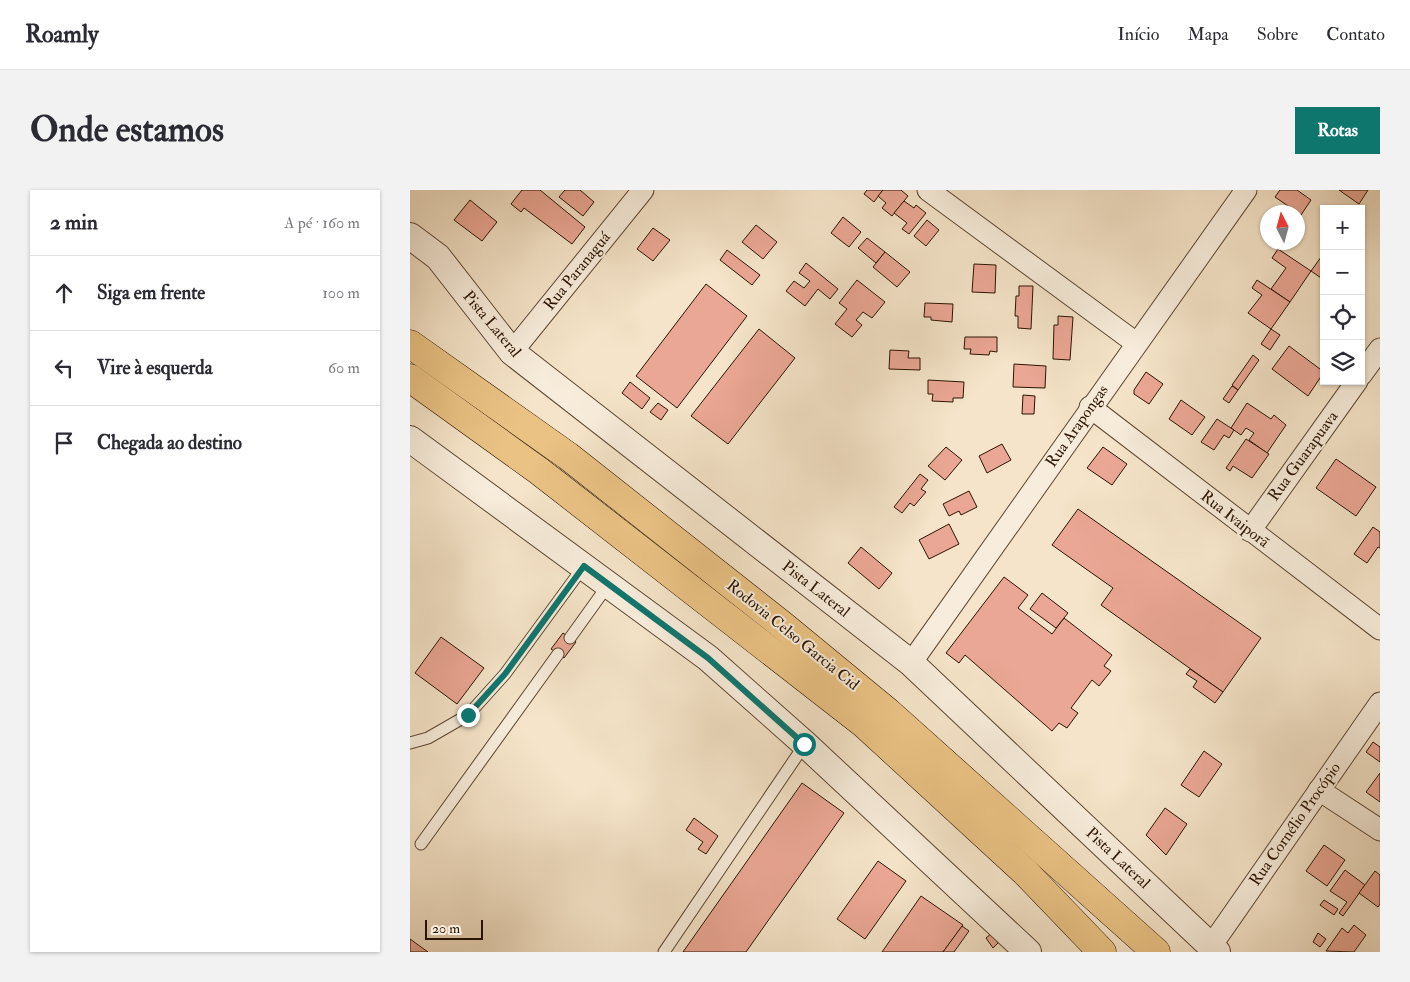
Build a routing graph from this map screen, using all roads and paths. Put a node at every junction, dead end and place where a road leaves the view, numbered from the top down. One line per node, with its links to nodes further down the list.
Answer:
1 (643, 190): 8 (street, Rua Paranaguá)
2 (928, 190): 5 (street)
3 (1246, 190): 5 (street, Rua Arapongas)
4 (410, 236): 8 (street, Pista Lateral)
5 (1136, 343): 12 (street, Rua Arapongas)
6 (410, 344): 31 (highway, Rodovia Celso Garcia Cid)
7 (1380, 349): 9 (street)
8 (512, 352): 20 (street, Pista Lateral)
9 (1365, 370)
10 (410, 378): 30 (highway, Rodovia Celso Garcia Cid)
11 (1354, 385): 14 (street, Rua Guarapuava)
12 (1090, 407): 14 (street, Rua Ivaiporã); 20 (street, Rua Arapongas)
13 (414, 445): 15 (street)
14 (1250, 531): 17 (street, Rua Ivaiporã)
15 (584, 566): 16 (street); 22 (lane)
16 (608, 584): 18 (lane); 23 (street)
17 (1380, 629)
18 (570, 638)
19 (558, 654): 26 (lane)
20 (911, 663): 27 (street, Pista Lateral)
21 (1380, 703): 24 (street, Rua Cornélio Procópio)
22 (410, 743)
23 (804, 744): 28 (lane); 29 (street)
24 (1320, 790): 25 (street); 27 (street, Rua Cornélio Procópio)
25 (1380, 830)
26 (421, 844)
27 (1214, 949)
28 (664, 952)
29 (1028, 952)
30 (1102, 952)
31 (1156, 952)

